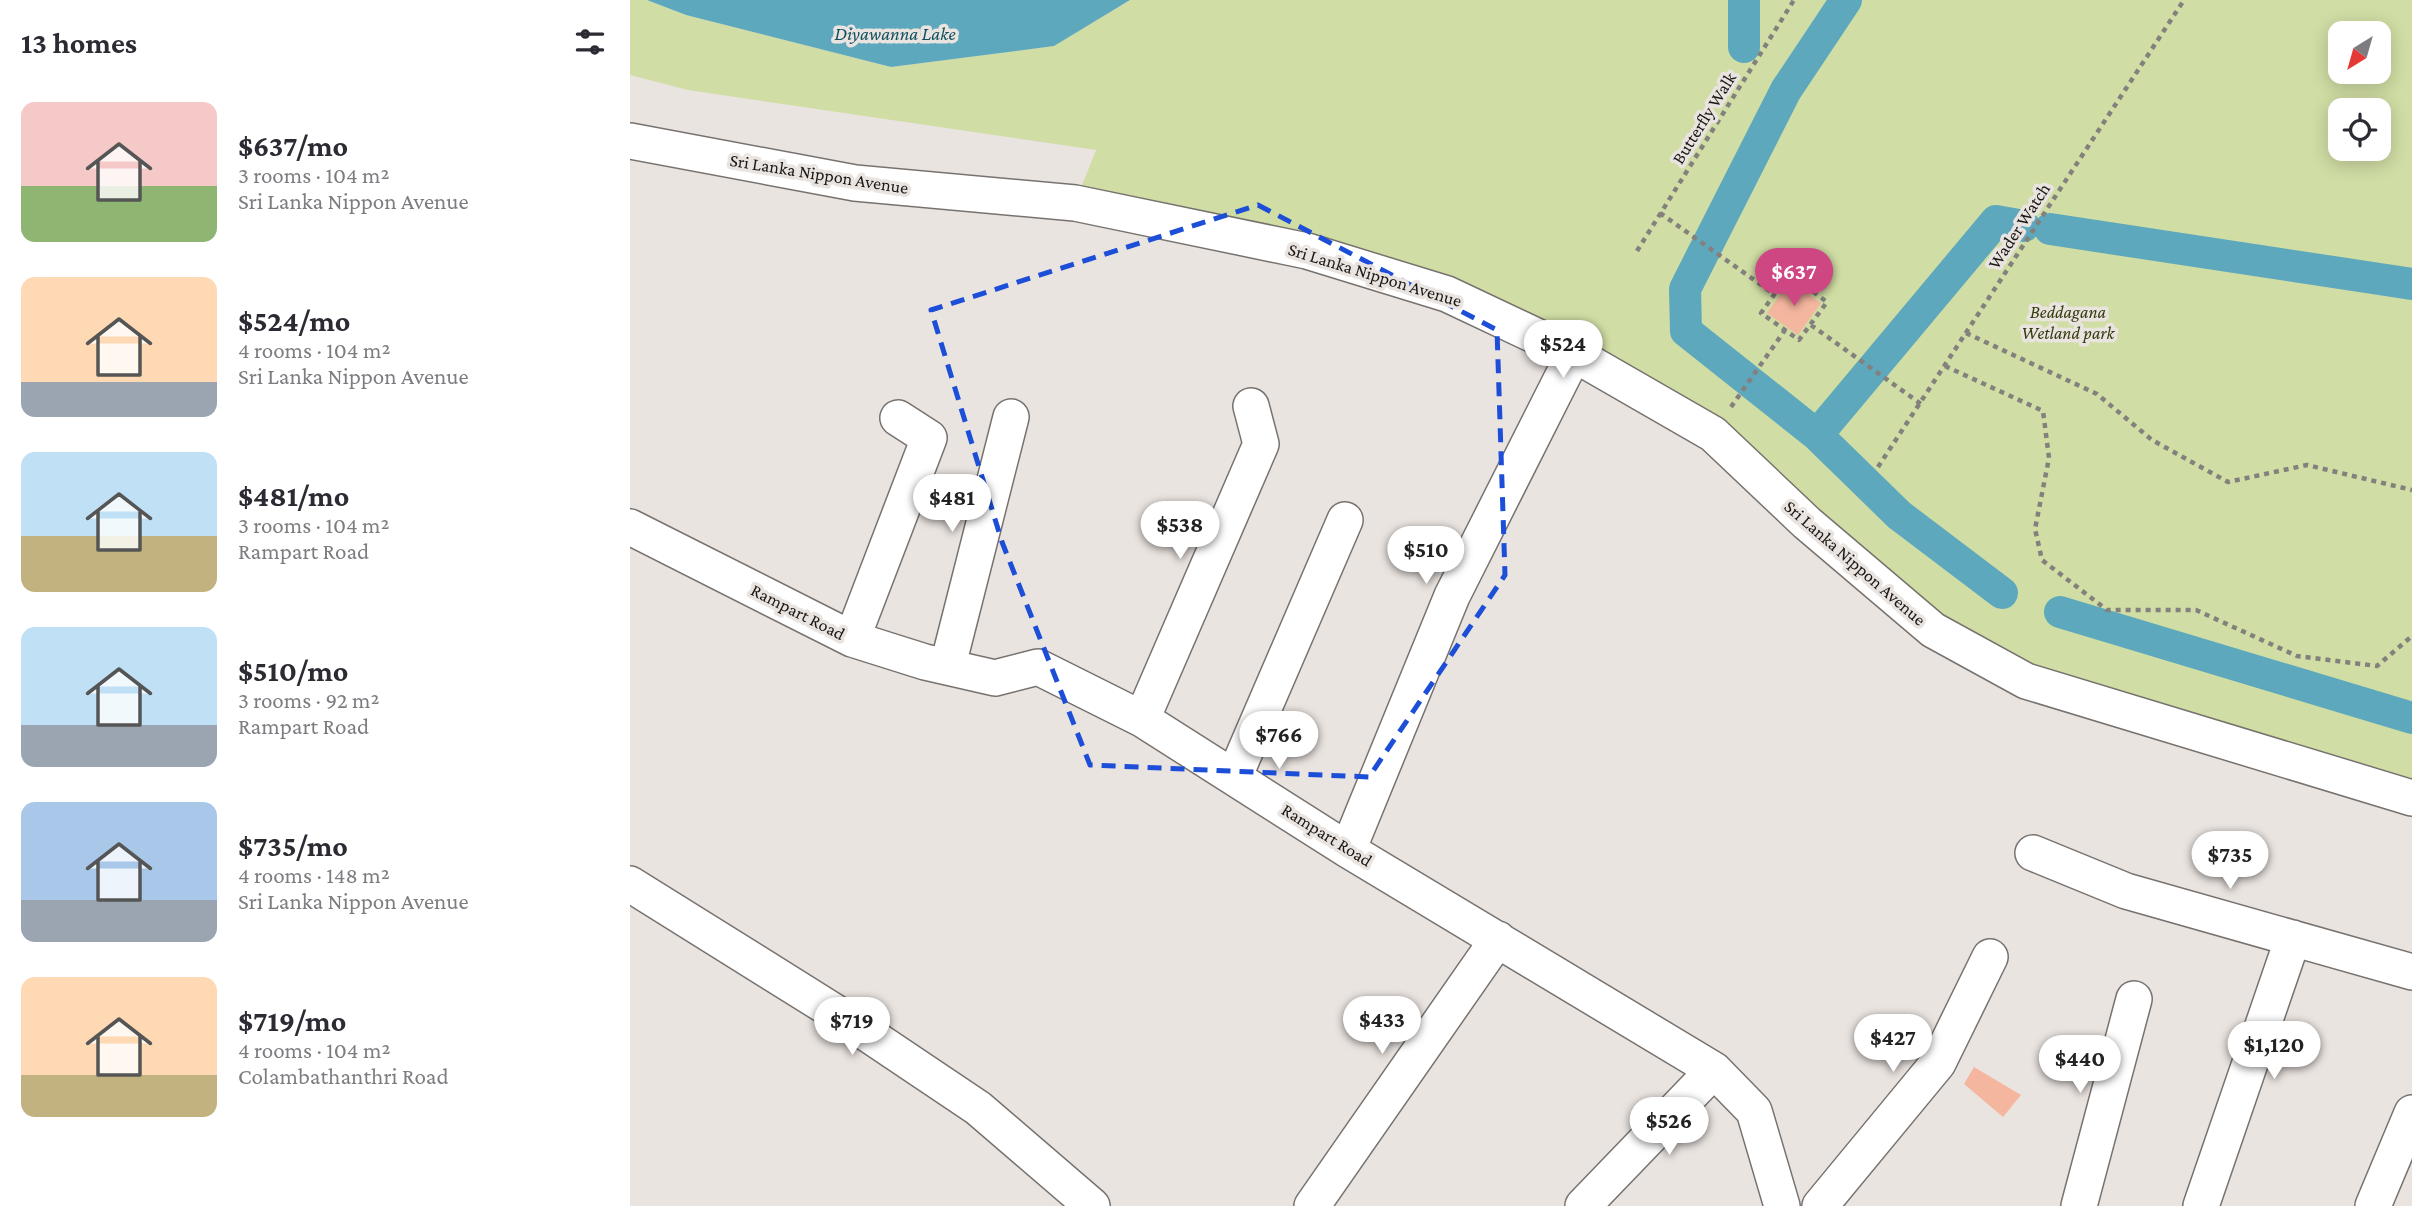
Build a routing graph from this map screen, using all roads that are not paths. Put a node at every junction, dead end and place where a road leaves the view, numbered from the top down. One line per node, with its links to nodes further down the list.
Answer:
1 (630, 141): 2 (street, Sri Lanka Nippon Avenue)
2 (1574, 354): 12 (street, Sri Lanka Nippon Avenue); 13 (street)
3 (1251, 406): 10 (street)
4 (1011, 416): 9 (street)
5 (898, 418): 8 (street)
6 (1345, 520): 11 (street)
7 (630, 527): 8 (street, Rampart Road)
8 (852, 639): 9 (street, Rampart Road)
9 (948, 665): 10 (street, Rampart Road)
10 (1142, 719): 11 (street, Rampart Road)
11 (1235, 775): 13 (street, Rampart Road)
12 (2412, 798)
13 (1348, 849): 17 (street, Rampart Road)
14 (2033, 853): 16 (street)
15 (630, 884): 23 (street)
16 (2294, 938): 19 (street); 29 (street)
17 (1498, 939): 21 (street, Rampart Road); 24 (street)
18 (1990, 957): 27 (street)
19 (2412, 972)
20 (2134, 999): 28 (street)
21 (1714, 1070): 25 (street); 26 (street, Rampart Road)
22 (2412, 1113): 30 (street)
23 (1092, 1206)
24 (1312, 1206)
25 (1583, 1206)
26 (1782, 1206)
27 (1820, 1206)
28 (2079, 1206)
29 (2201, 1206)
30 (2373, 1206)

